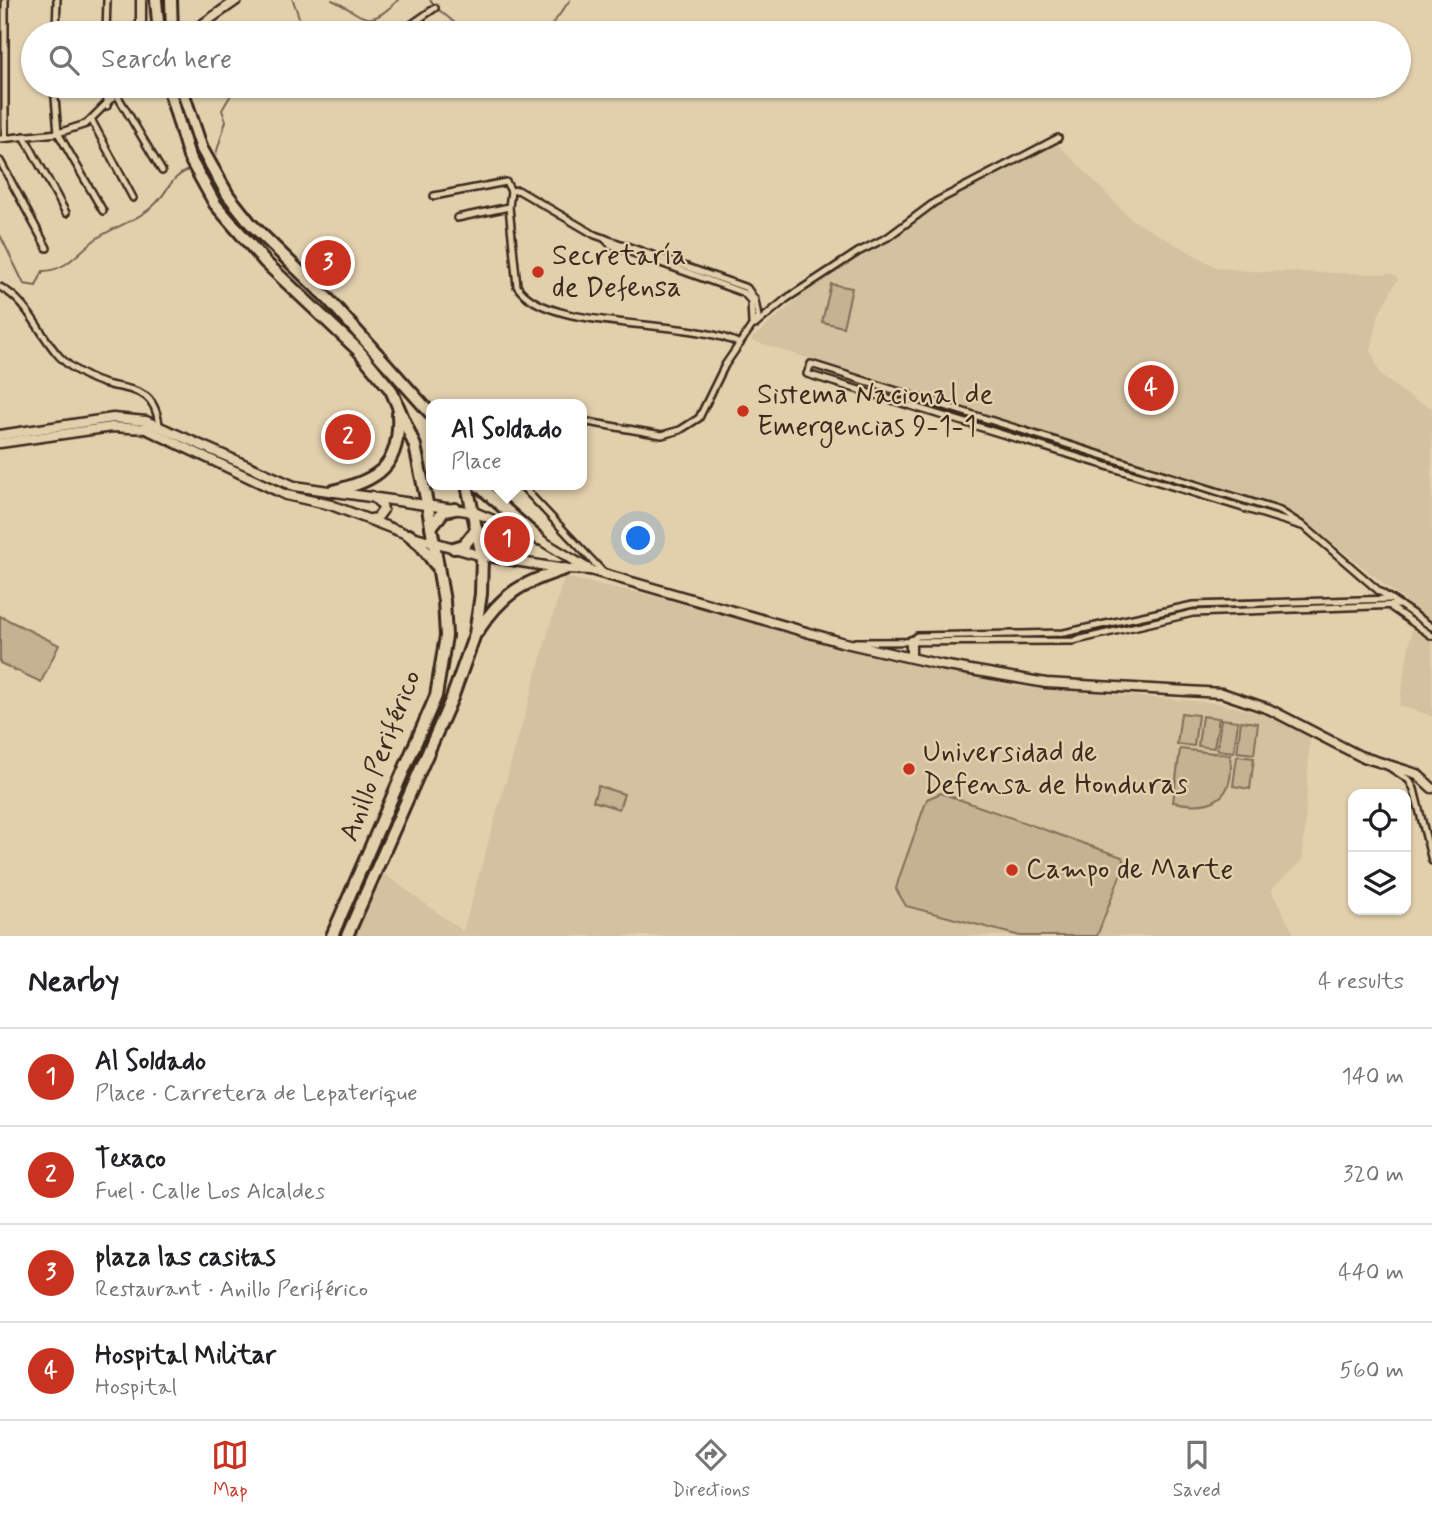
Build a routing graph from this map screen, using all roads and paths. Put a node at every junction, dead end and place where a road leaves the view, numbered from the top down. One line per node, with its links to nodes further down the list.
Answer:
1 (57, 0): 9 (street)
2 (107, 0): 10 (street)
3 (141, 0): 11 (main road)
4 (156, 0): 12 (highway)
5 (171, 0): 13 (highway)
6 (237, 0): 14 (main road)
7 (5, 1): 27 (street)
8 (435, 8): 15 (street)
9 (56, 21)
10 (106, 21)
11 (141, 21)
12 (158, 21)
13 (172, 21)
14 (207, 21)
15 (416, 21)
16 (55, 98): 24 (street)
17 (107, 98): 22 (street)
18 (114, 98): 22 (street)
19 (119, 98): 29 (street)
20 (171, 98): 41 (highway, Anillo Periférico)
21 (185, 98): 42 (highway)
22 (107, 106): 23 (street)
23 (92, 121): 24 (street); 32 (street)
24 (58, 133): 25 (street); 34 (street)
25 (24, 136): 27 (street); 35 (street)
26 (1058, 138): 39 (street)
27 (2, 139)
28 (0, 161): 37 (street)
29 (162, 171)
30 (512, 191): 31 (street); 33 (street); 39 (street)
31 (434, 196)
32 (134, 198)
33 (509, 207): 36 (street); 40 (street)
34 (103, 211)
35 (66, 214)
36 (457, 218)
37 (47, 248)
38 (0, 287): 44 (street)
39 (752, 327): 40 (street)
40 (740, 344): 43 (street)
41 (398, 403): 50 (highway); 52 (highway, Anillo Periférico)
42 (426, 408)
43 (587, 422)
44 (159, 425): 45 (main road); 50 (main road)
45 (0, 435)
46 (0, 443): 55 (main road)
47 (468, 490): 54 (highway, Anillo Periférico)
48 (484, 490): 60 (highway)
49 (527, 490): 66 (street)
50 (333, 491): 51 (main road)
51 (370, 495): 52 (main road); 55 (main road)
52 (427, 503): 53 (main road); 56 (highway, Anillo Periférico)
53 (455, 509): 54 (main road); 56 (highway)
54 (474, 512): 58 (highway, Anillo Periférico); 60 (main road)
55 (371, 519): 59 (main road)
56 (431, 527): 61 (highway, Anillo Periférico)
57 (1305, 527): 57 (street); 68 (street)
58 (477, 529): 62 (highway); 63 (highway, Anillo Periférico)
59 (409, 535): 61 (main road); 67 (highway)
60 (539, 539): 65 (main road)
61 (433, 542): 62 (main road); 67 (highway, Anillo Periférico)
62 (454, 548): 63 (main road)
63 (482, 556): 64 (main road); 74 (highway, Anillo Periférico)
64 (565, 569): 65 (main road); 74 (highway)
65 (590, 570): 66 (main road)
66 (604, 574): 77 (main road)
67 (439, 575): 82 (highway, Anillo Periférico)
68 (1379, 591): 69 (street); 70 (street)
69 (1392, 599): 70 (street); 71 (street)
70 (1384, 601): 72 (street); 76 (street)
71 (1400, 605): 72 (street); 73 (street)
72 (1392, 608): 75 (street); 76 (street)
73 (1432, 627)
74 (475, 634): 83 (highway, Anillo Periférico)
75 (1432, 636)
76 (911, 641): 77 (street); 78 (main road)
77 (841, 642): 78 (main road)
78 (911, 656): 79 (main road)
79 (1387, 765): 80 (main road); 81 (street)
80 (1432, 788)
81 (1432, 861)
82 (332, 936)
83 (347, 936)

